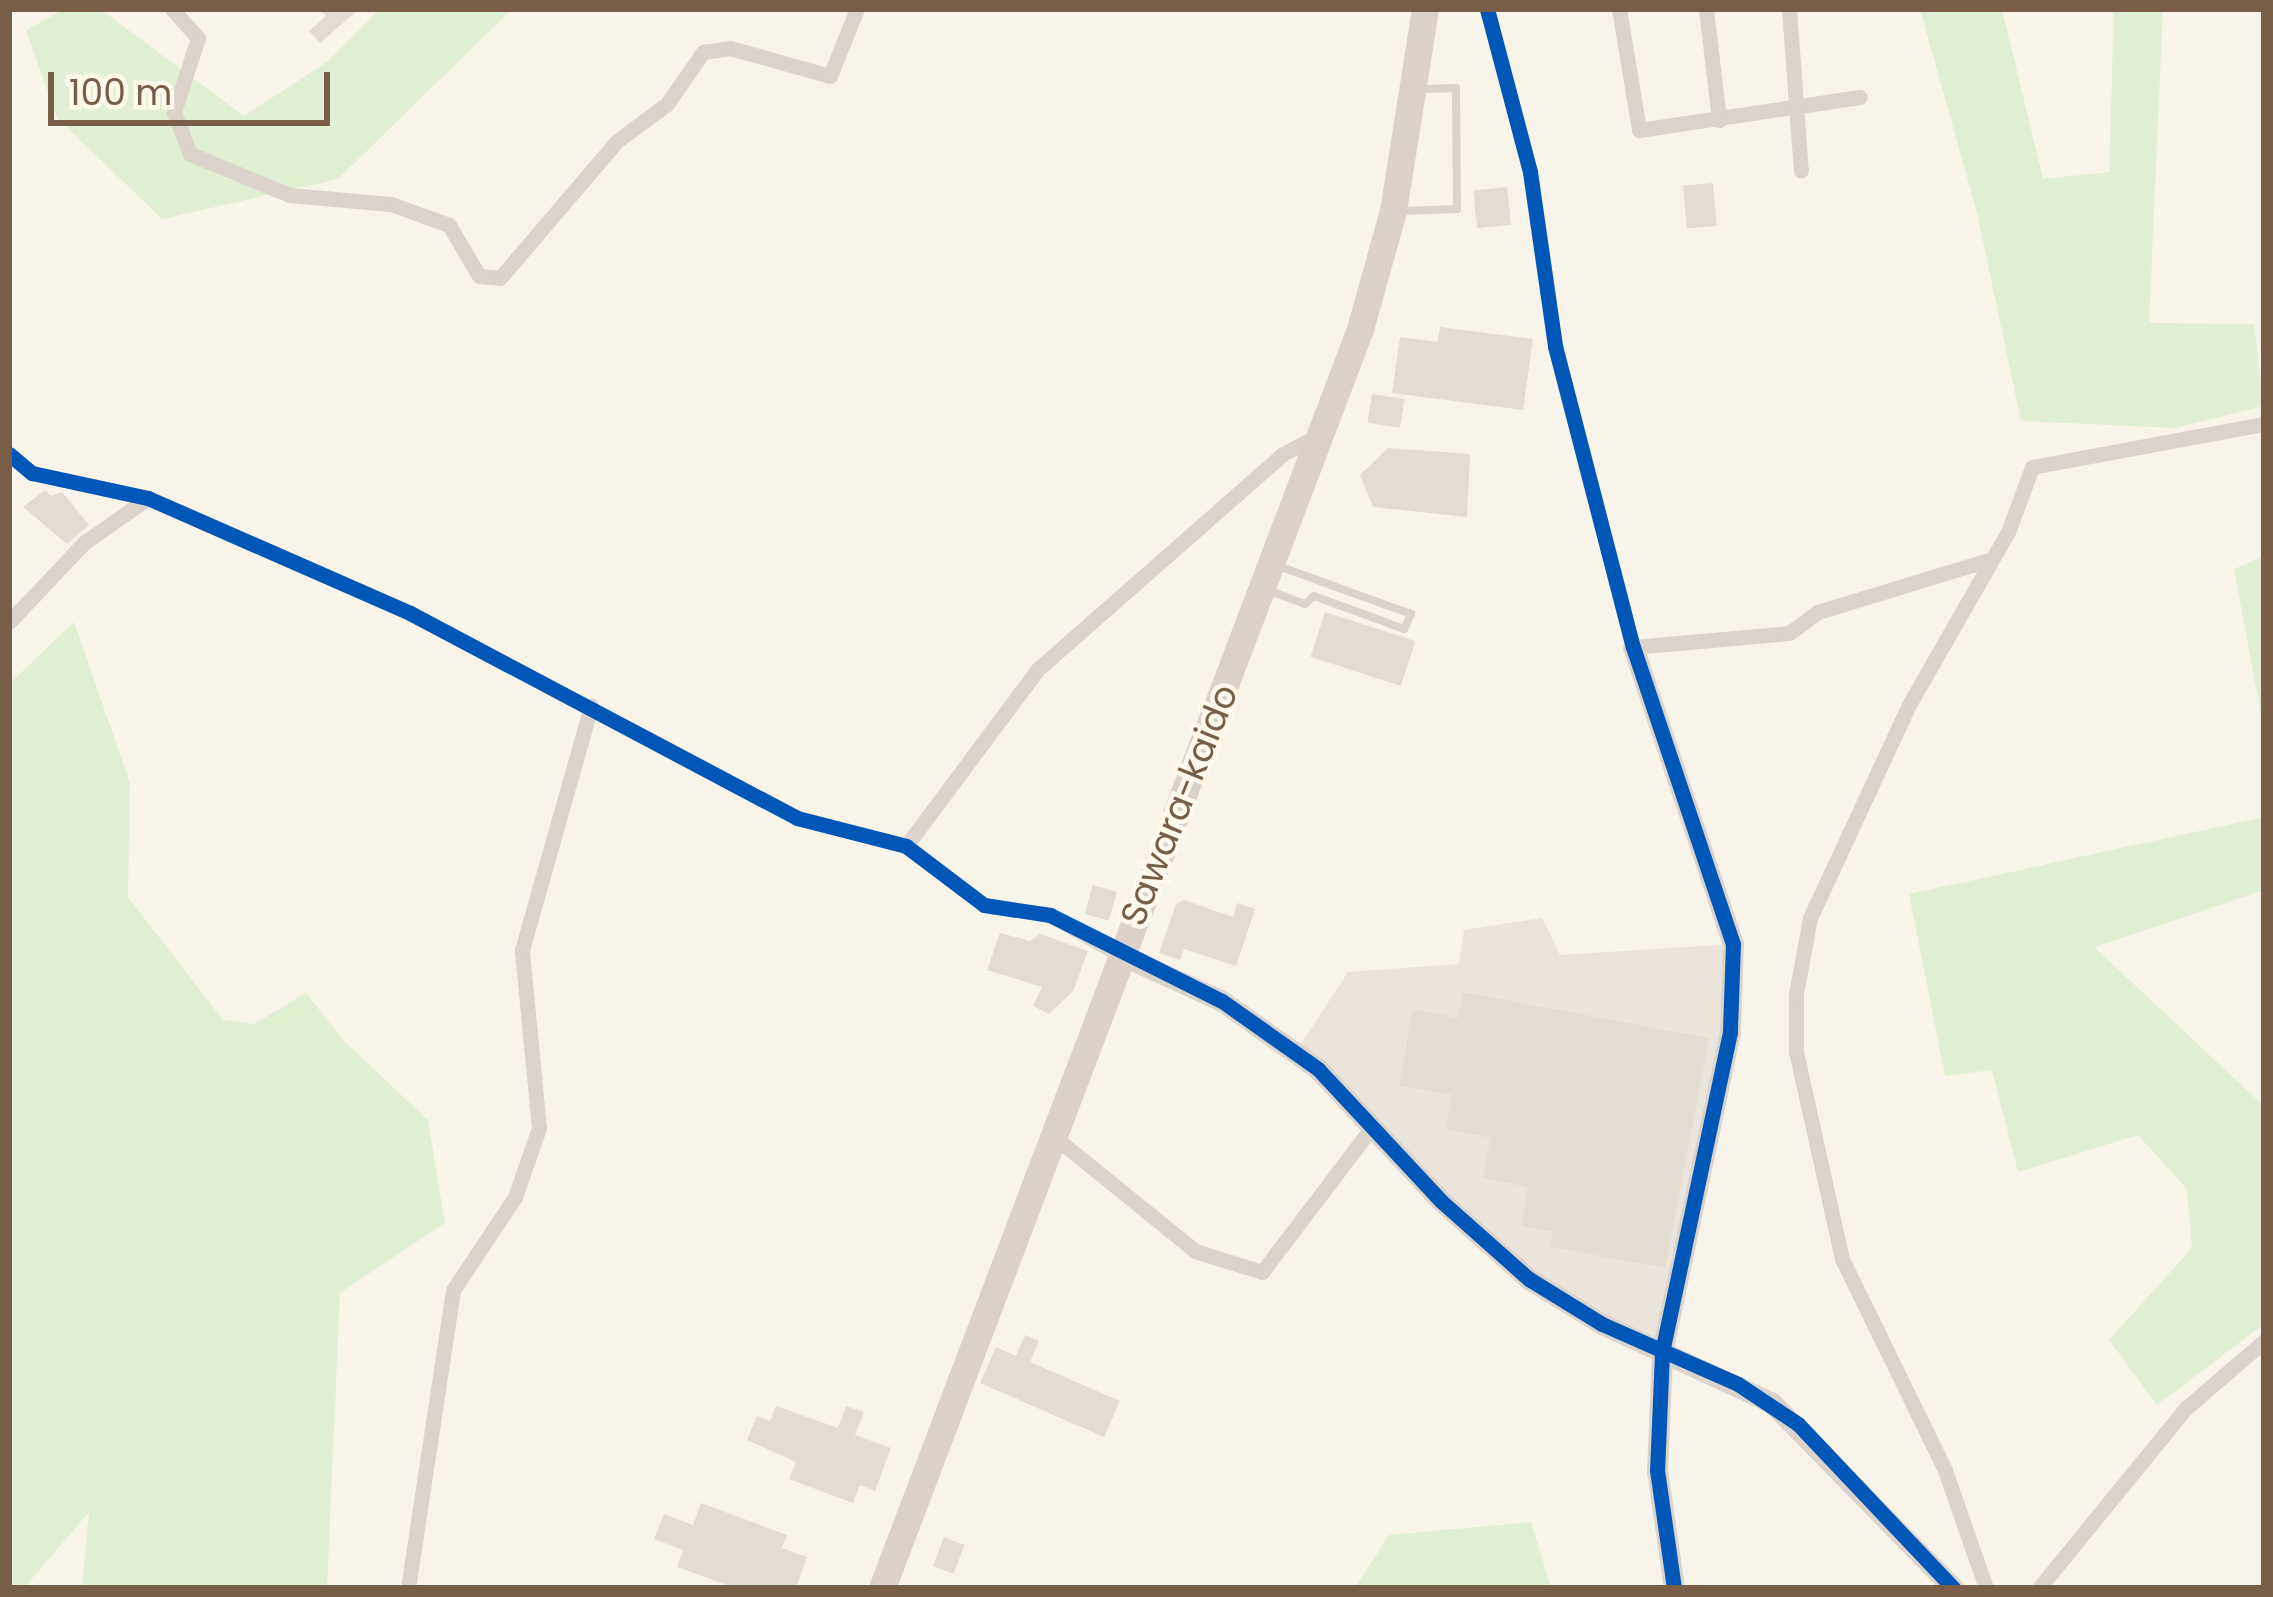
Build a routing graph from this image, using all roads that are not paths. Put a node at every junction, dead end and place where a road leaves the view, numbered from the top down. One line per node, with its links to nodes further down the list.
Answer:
1 (172, 9): 2 (street)
2 (857, 9)
3 (1425, 9): 8 (highway, Sawara-kaido)
4 (1487, 9): 21 (street)
5 (1619, 9): 11 (street)
6 (1706, 9): 11 (street)
7 (1790, 9): 10 (street)
8 (1417, 89): 13 (highway, Sawara-kaido); 13 (lane)
9 (1860, 97): 10 (street)
10 (1796, 109): 11 (street); 12 (street)
11 (1720, 120)
12 (1801, 171)
13 (1393, 211): 15 (highway, Sawara-kaido)
14 (2264, 424): 18 (street)
15 (1321, 433): 19 (highway, Sawara-kaido); 23 (street)
16 (9, 454): 17 (street)
17 (148, 497): 20 (street); 22 (street)
18 (1991, 559): 21 (street); 33 (street)
19 (1270, 577): 19 (lane); 24 (highway, Sawara-kaido)
20 (9, 622)
21 (1633, 646): 28 (street)
22 (590, 706): 23 (street); 29 (street)
23 (906, 846): 24 (street)
24 (1119, 954): 25 (street); 26 (highway, Sawara-kaido)
25 (1372, 1127): 26 (street); 28 (street)
26 (1052, 1135): 30 (highway, Sawara-kaido)
27 (2264, 1341): 34 (street)
28 (1662, 1353): 31 (street); 32 (street)
29 (408, 1588)
30 (882, 1588)
31 (1674, 1588)
32 (1953, 1588)
33 (1986, 1588)
34 (2039, 1588)

